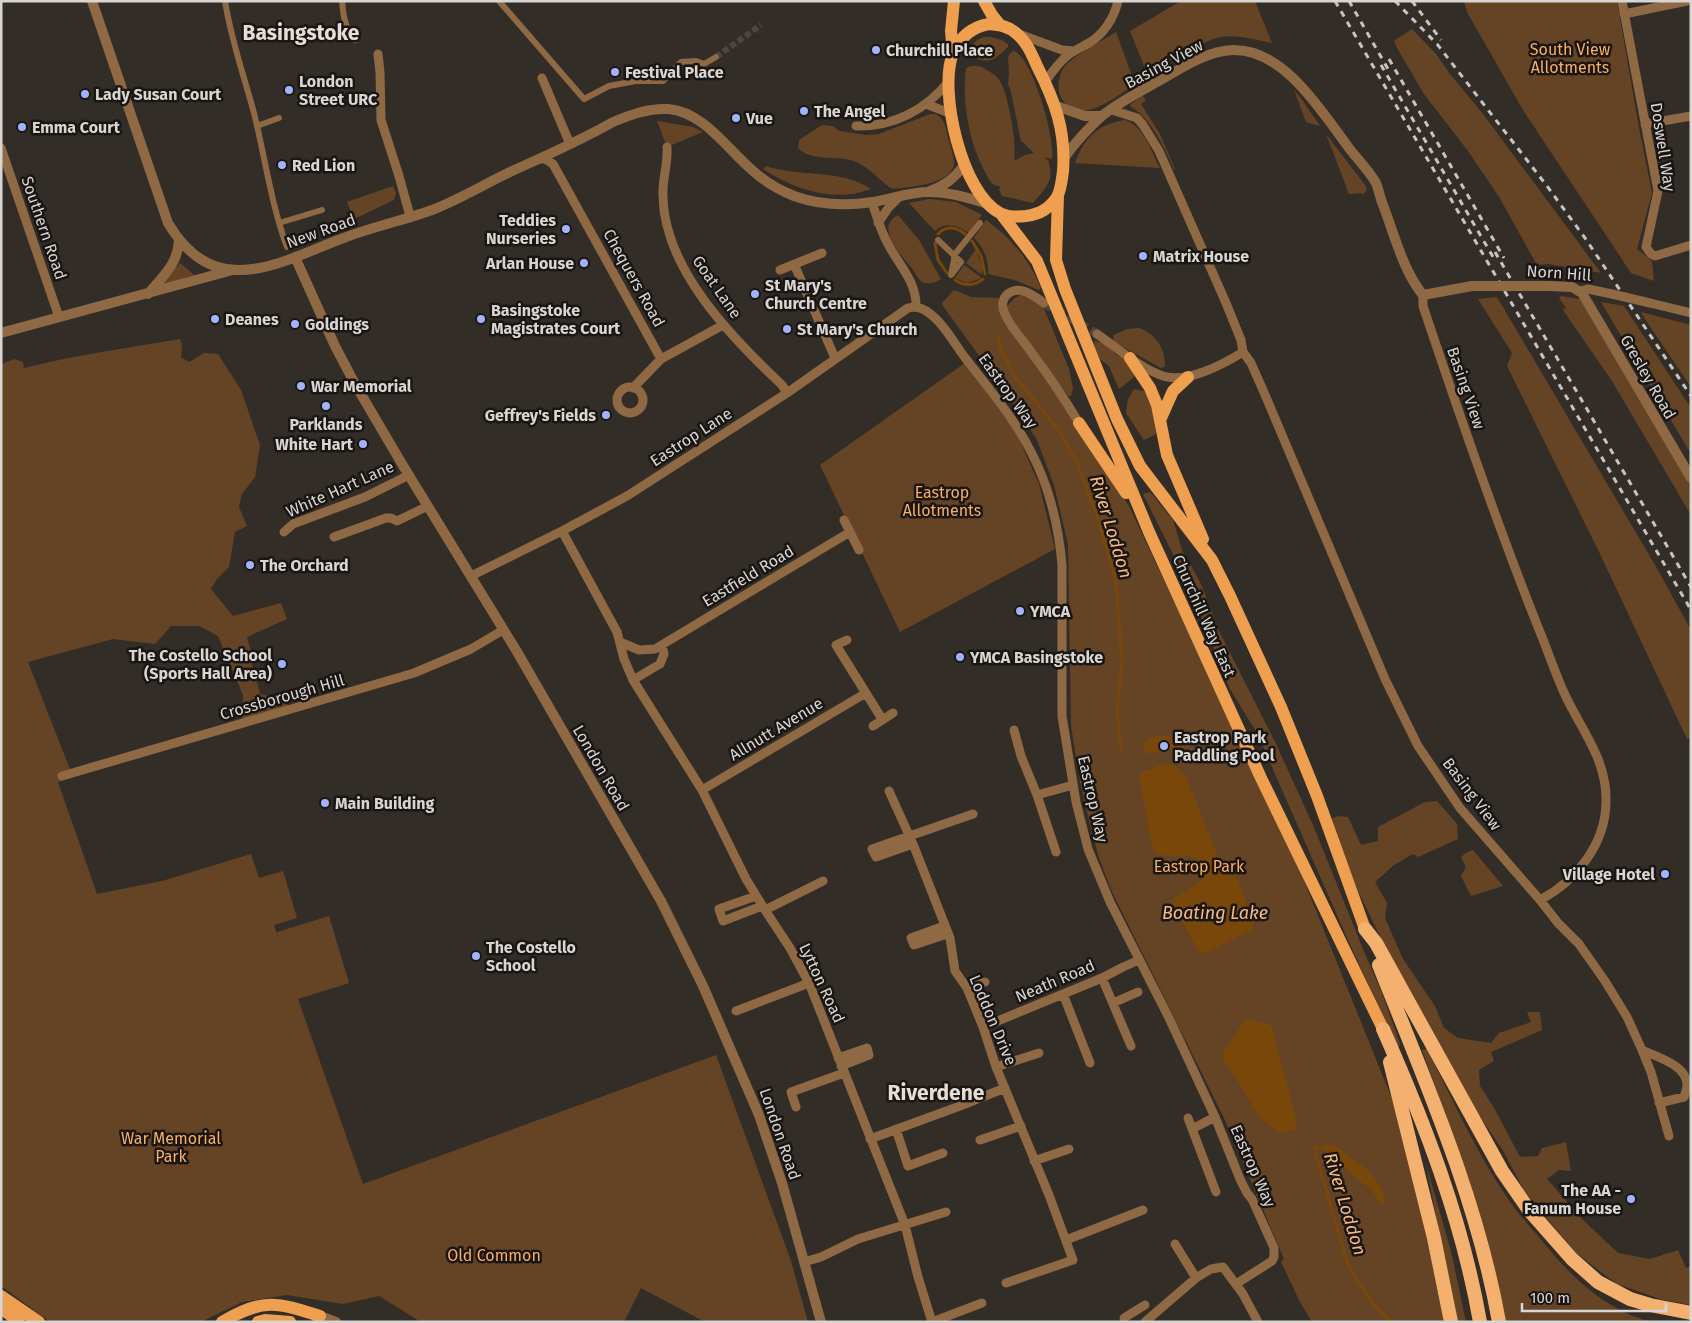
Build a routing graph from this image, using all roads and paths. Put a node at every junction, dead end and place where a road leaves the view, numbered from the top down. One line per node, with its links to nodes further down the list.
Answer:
1 (92, 1): 48 (street, New Road)
2 (342, 1): 13 (street)
3 (499, 1): 17 (street)
4 (954, 1): 16 (main road)
5 (984, 1): 11 (main road)
6 (1118, 1): 14 (street)
7 (1622, 1): 10 (street, Doswell Way)
8 (226, 2): 29 (street)
9 (1689, 2): 10 (street)
10 (1624, 14): 28 (street, Doswell Way)
11 (1000, 25): 12 (main road); 16 (main road)
12 (1018, 34): 14 (street); 20 (main road, Churchill Way East)
13 (355, 40)
14 (1074, 50): 20 (street)
15 (378, 54): 44 (street)
16 (953, 54): 19 (main road, Churchill Way East)
17 (716, 58)
18 (542, 78): 31 (street)
19 (949, 81): 21 (street); 24 (main road, Churchill Way East)
20 (1045, 82): 22 (main road, Churchill Way East)
21 (926, 104): 24 (street); 30 (street)
22 (1056, 106): 25 (street); 34 (main road, Churchill Way East)
23 (1112, 110): 25 (street, Basing View); 59 (street, Basing View); 67 (street, Basing View)
24 (952, 114): 36 (main road, Churchill Way East)
25 (1102, 116): 34 (street, Basing View)
26 (1691, 116): 28 (street)
27 (280, 118): 29 (street)
28 (1645, 124): 50 (street, Doswell Way)
29 (257, 126): 45 (street)
30 (856, 126)
31 (570, 144): 35 (street, New Road); 40 (street, New Road)
32 (667, 147): 64 (street, Goat Lane)
33 (1, 148): 63 (street, Southern Road)
34 (1064, 158): 38 (main road, Churchill Way East)
35 (540, 159): 44 (street, New Road); 68 (street, Chequers Road)
36 (964, 165): 37 (street); 41 (main road, Churchill Way East)
37 (927, 192): 39 (street, New Road); 41 (street)
38 (1058, 195): 43 (main road); 86 (main road, Churchill Way East)
39 (900, 196): 40 (street, New Road); 46 (street)
40 (872, 202): 46 (street)
41 (988, 204): 43 (main road, Churchill Way East)
42 (322, 210): 45 (street)
43 (1002, 215): 83 (main road, Churchill Way East)
44 (410, 216): 53 (street, New Road)
45 (279, 223): 51 (street)
46 (878, 223): 61 (street)
47 (980, 223): 49 (street)
48 (179, 240): 55 (street, New Road); 58 (street)
49 (938, 240)
50 (1691, 246)
51 (287, 247)
52 (822, 253): 54 (street)
53 (295, 257): 55 (street, New Road); 76 (street, London Road)
54 (794, 264): 56 (street); 69 (street)
55 (232, 270): 58 (street)
56 (780, 270)
57 (1580, 291): 59 (street, Norn Hill, bridge); 62 (street, Norn Hill, bridge); 77 (street, Gresley Road)
58 (148, 294): 63 (street)
59 (1423, 295): 108 (street, Basing View)
60 (1044, 303): 75 (street)
61 (916, 307): 69 (street, Eastrop Lane); 99 (street, Eastrop Way)
62 (1691, 313)
63 (58, 317): 65 (street)
64 (723, 325): 68 (street); 73 (street, Goat Lane)
65 (1, 333)
66 (1097, 334): 70 (street)
67 (1244, 352): 71 (street); 108 (street, Basing View)
68 (661, 358): 72 (street)
69 (835, 358): 73 (street, Eastrop Lane)
70 (1130, 358): 71 (street); 74 (main road)
71 (1188, 377): 74 (main road)
72 (633, 388)
73 (787, 393): 80 (street, Eastrop Lane)
74 (1161, 418): 86 (main road)
75 (1079, 423): 83 (main road)
76 (408, 475): 78 (street, London Road); 81 (street, White Hart Lane)
77 (1691, 478)
78 (428, 506): 84 (street); 87 (street, London Road)
79 (844, 520): 82 (street)
80 (562, 531): 87 (street, Eastrop Lane); 90 (street)
81 (284, 532)
82 (850, 532): 85 (street); 91 (street, Eastfield Road)
83 (1148, 532): 121 (main road, Churchill Way East)
84 (334, 537)
85 (859, 550)
86 (1212, 560): 110 (main road, Churchill Way East)
87 (471, 576): 88 (street, London Road)
88 (503, 630): 98 (street, Crossborough Hill); 148 (street, London Road)
89 (847, 640): 93 (street)
90 (620, 642): 91 (street, Eastfield Road); 92 (street)
91 (662, 646): 92 (street)
92 (633, 680): 100 (street, Lytton Road)
93 (866, 694): 95 (street); 100 (street, Allnutt Avenue)
94 (893, 713): 95 (street)
95 (882, 719): 96 (street)
96 (873, 726)
97 (1014, 730): 102 (street)
98 (62, 776)
99 (1073, 785): 102 (street); 111 (street, Eastrop Way)
100 (702, 790): 107 (street, Lytton Road)
101 (889, 791): 104 (street, Loddon Drive)
102 (1037, 795): 105 (street)
103 (973, 814): 104 (street)
104 (911, 840): 115 (street, Loddon Drive)
105 (1056, 852)
106 (823, 881): 109 (street)
107 (756, 896): 109 (street, Lytton Road); 109 (street)
108 (1540, 900): 123 (street, Basing View)
109 (763, 908): 114 (street, Lytton Road)
110 (1365, 929): 157 (highway); 173 (highway)
111 (1139, 960): 112 (street, Neath Road); 131 (street, Eastrop Way)
112 (1102, 978): 117 (street, Neath Road); 118 (street)
113 (985, 982): 115 (street)
114 (809, 983): 119 (street); 126 (street, Lytton Road)
115 (967, 988): 120 (street, Loddon Drive)
116 (1138, 992): 118 (street)
117 (1063, 994): 120 (street, Neath Road); 125 (street)
118 (1113, 1003): 122 (street)
119 (736, 1011)
120 (983, 1027): 127 (street, Loddon Drive)
121 (1383, 1029): 171 (highway); 172 (highway)
122 (1130, 1046)
123 (1642, 1050): 129 (street, Basing View); 129 (street)
124 (1039, 1053): 127 (street)
125 (1090, 1063)
126 (841, 1066): 130 (street); 137 (street, Lytton Road)
127 (996, 1067): 128 (street, Loddon Drive)
128 (1005, 1088): 133 (street, Loddon Drive); 135 (street)
129 (1659, 1104): 136 (street, Basing View)
130 (796, 1107)
131 (1215, 1117): 134 (street); 151 (street, Eastrop Way)
132 (1188, 1118): 134 (street)
133 (1021, 1126): 138 (street); 141 (street, Loddon Drive)
134 (1192, 1129): 142 (street)
135 (896, 1130): 137 (street); 140 (street)
136 (1669, 1136)
137 (870, 1139): 145 (street, Lytton Road)
138 (980, 1140)
139 (1070, 1149): 141 (street)
140 (944, 1153)
141 (1034, 1161): 146 (street, Loddon Drive)
142 (1216, 1192)
143 (1143, 1210): 146 (street)
144 (946, 1212): 145 (street)
145 (905, 1225): 148 (street); 168 (street, Lytton Road)
146 (1066, 1240): 150 (street, Loddon Drive)
147 (1175, 1244): 149 (street)
148 (804, 1262): 167 (street, London Road)
149 (1196, 1278): 151 (street); 159 (street)
150 (1006, 1283)
151 (1236, 1284): 170 (street)
152 (1, 1296): 162 (main road)
153 (982, 1304): 168 (street)
154 (1145, 1305): 156 (street)
155 (1, 1308): 161 (main road)
156 (1133, 1312): 158 (street); 169 (street)
157 (1691, 1312)
158 (1124, 1318)
159 (1155, 1318): 169 (street)
160 (319, 1319): 163 (main road); 166 (street)
161 (19, 1322)
162 (39, 1322)
163 (222, 1322)
164 (258, 1322): 165 (main road)
165 (290, 1322)
166 (336, 1322)
167 (821, 1322)
168 (932, 1322)
169 (1144, 1322)
170 (1258, 1322)
171 (1451, 1322)
172 (1480, 1322)
173 (1499, 1322)

